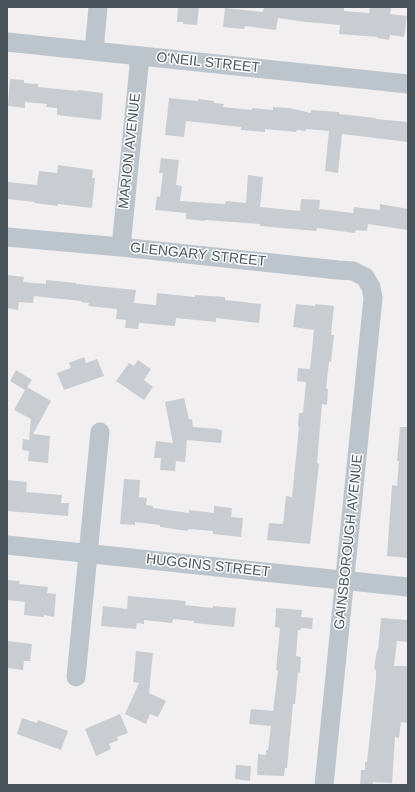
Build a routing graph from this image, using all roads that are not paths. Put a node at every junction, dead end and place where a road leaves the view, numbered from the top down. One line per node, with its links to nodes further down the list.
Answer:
1 (98, 7): 3 (street)
2 (7, 42): 3 (street, O'NEIL STREET)
3 (94, 51): 4 (street, O'NEIL STREET)
4 (140, 56): 5 (street, O'NEIL STREET); 7 (street, MARION AVENUE)
5 (408, 84)
6 (7, 237): 7 (street, GLENGARY STREET)
7 (121, 247): 8 (street, GLENGARY STREET)
8 (373, 298): 12 (street, GAINSBOROUGH AVENUE)
9 (100, 432): 11 (street)
10 (7, 545): 11 (street, HUGGINS STREET)
11 (88, 553): 12 (street, HUGGINS STREET); 14 (street)
12 (345, 580): 13 (street, HUGGINS STREET); 15 (street, GAINSBOROUGH AVENUE)
13 (408, 587)
14 (76, 677)
15 (324, 785)

